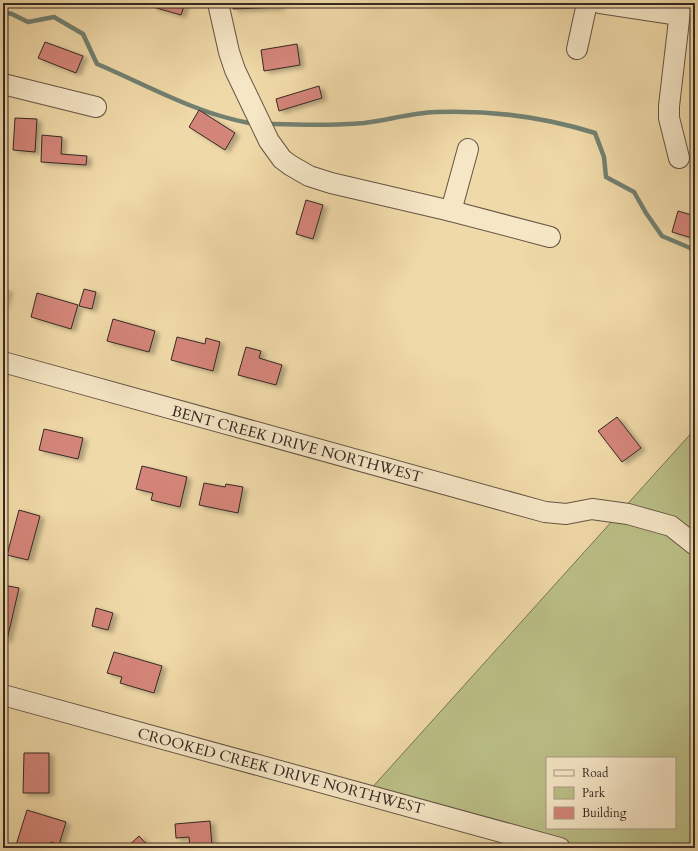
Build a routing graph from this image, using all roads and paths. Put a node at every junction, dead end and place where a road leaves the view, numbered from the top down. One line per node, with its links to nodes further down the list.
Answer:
1 (218, 3): 10 (street)
2 (587, 3): 5 (street)
3 (600, 3): 4 (street)
4 (680, 9): 9 (street)
5 (577, 49)
6 (3, 84): 7 (street)
7 (96, 107)
8 (468, 149): 10 (street)
9 (679, 158)
10 (451, 211): 11 (street)
11 (550, 238)
12 (4, 367): 13 (street, BENT CREEK DRIVE NORTHWEST)
13 (695, 545)
14 (3, 694): 15 (street, CROOKED CREEK DRIVE NORTHWEST)
15 (560, 848)

